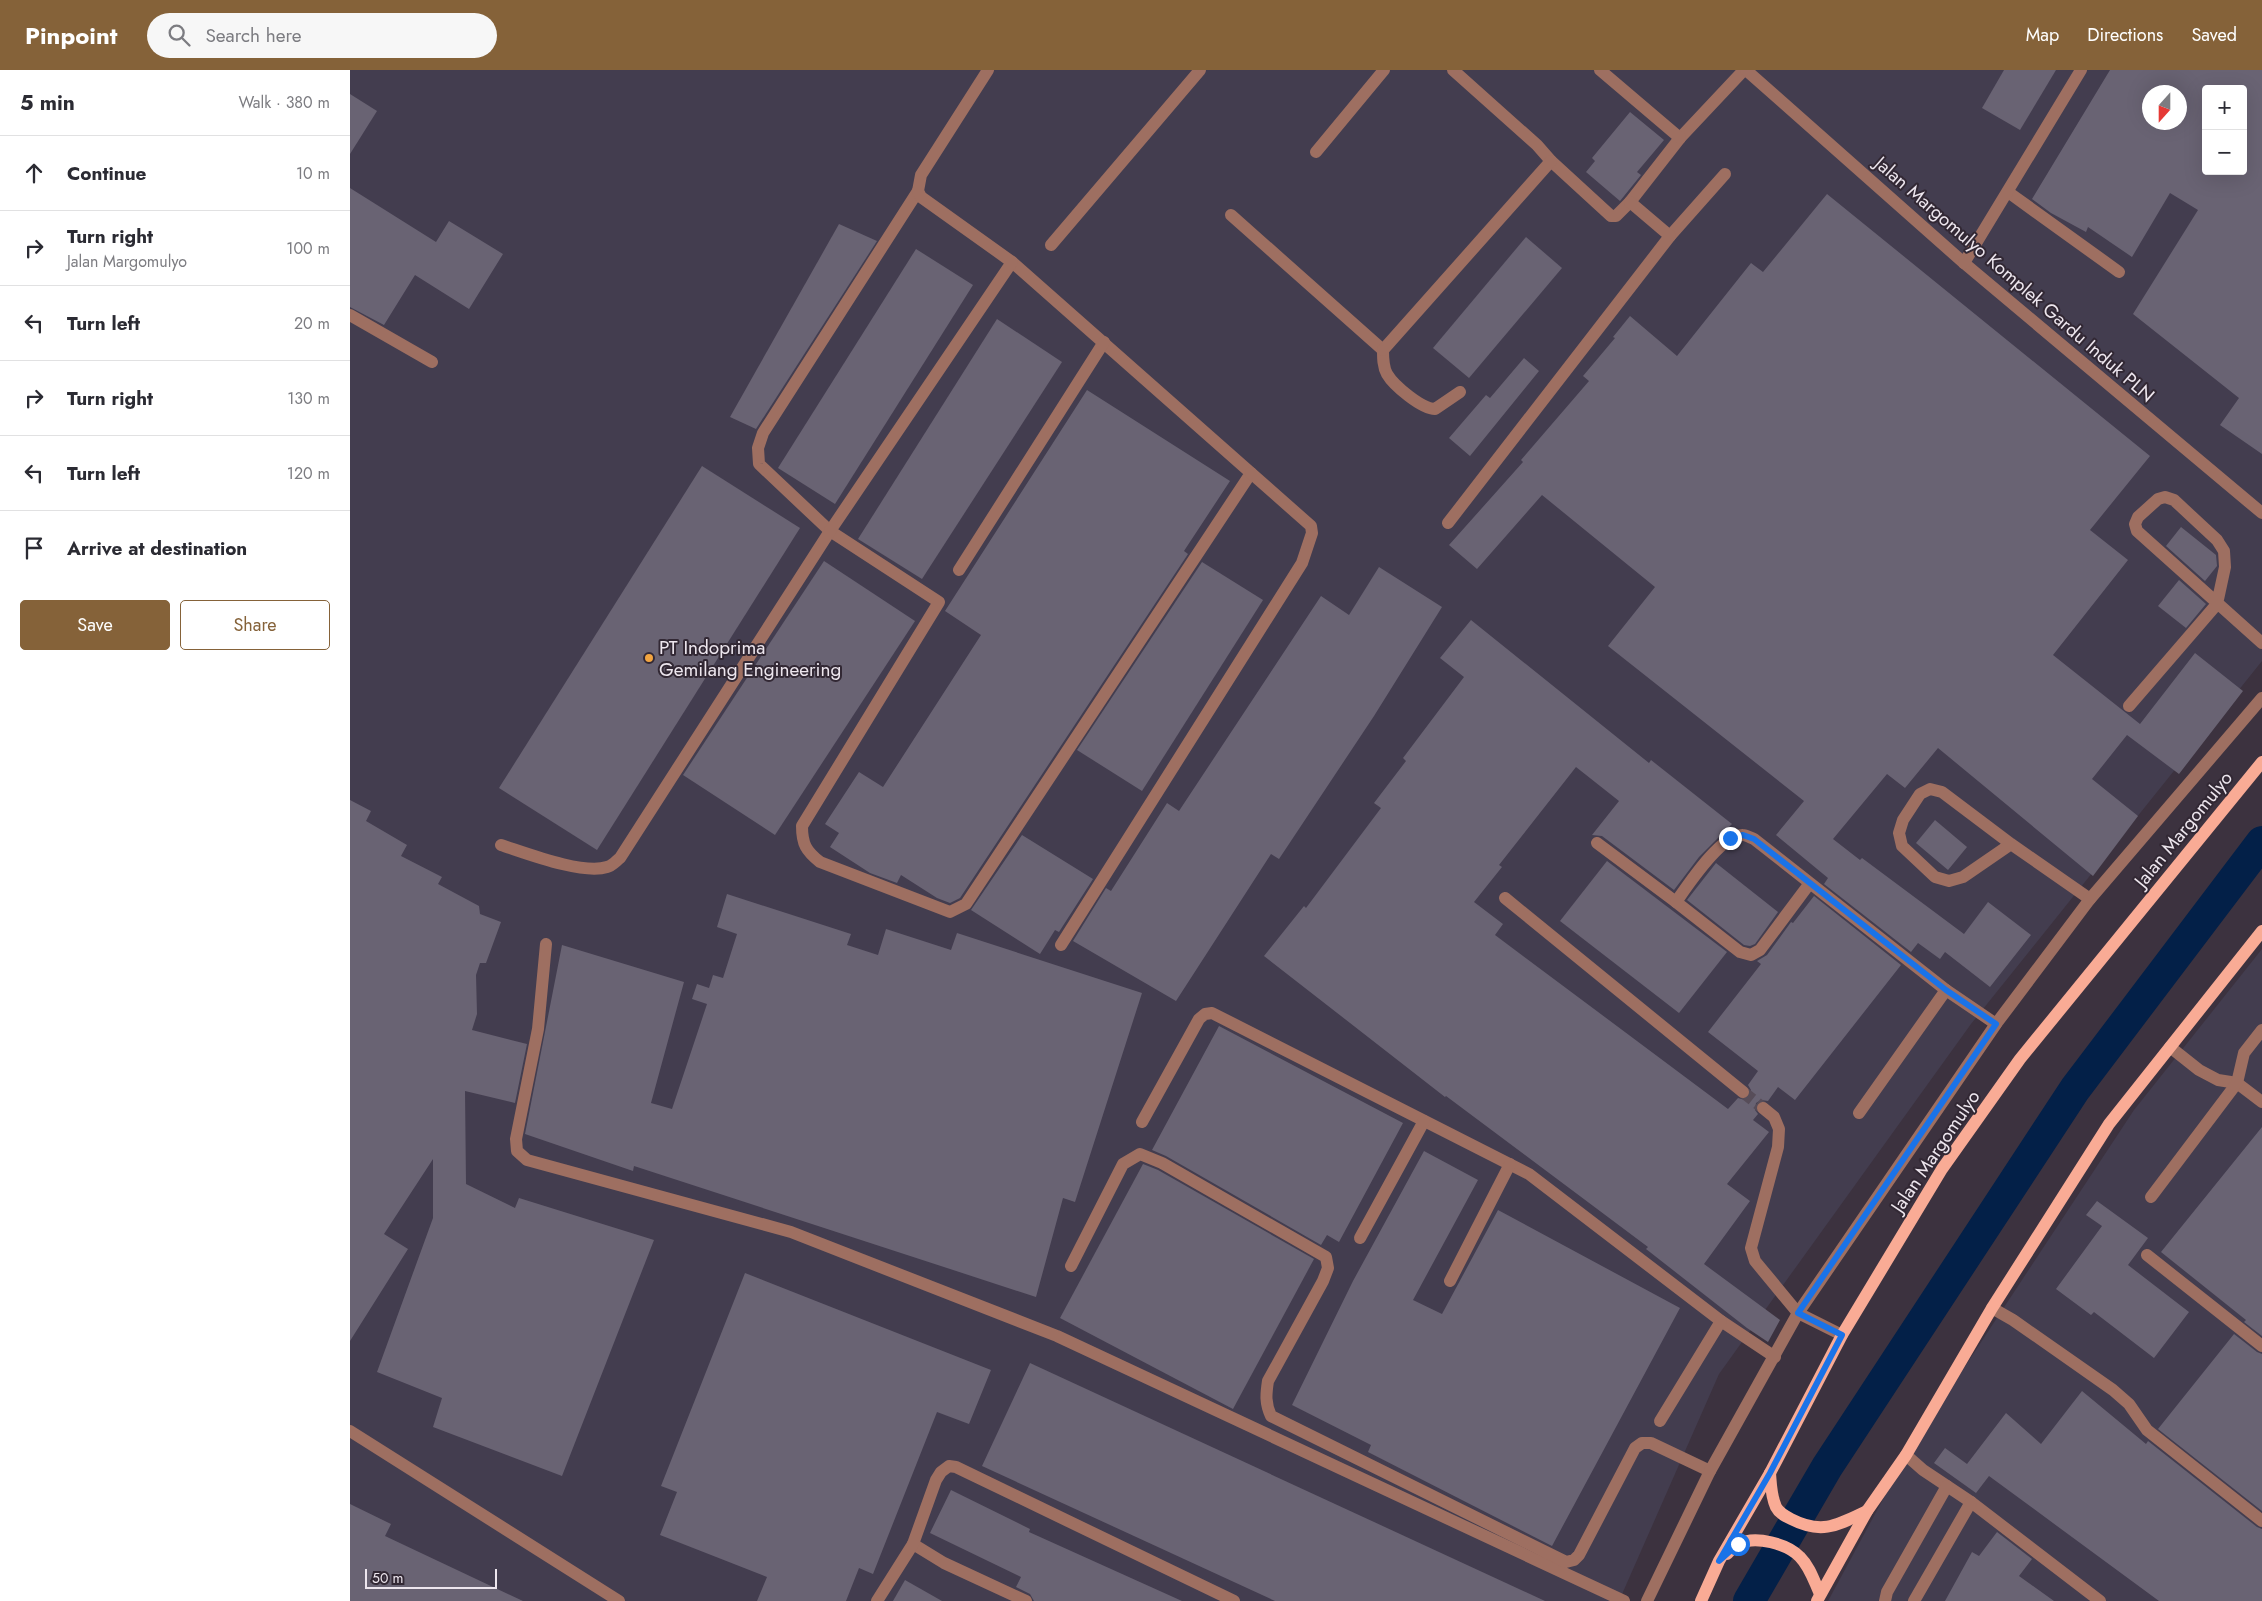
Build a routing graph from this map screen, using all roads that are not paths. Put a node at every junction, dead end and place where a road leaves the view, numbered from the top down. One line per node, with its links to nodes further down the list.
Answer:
1 (988, 70): 12 (lane)
2 (1200, 70): 17 (lane)
3 (1384, 70): 9 (lane)
4 (1453, 70): 10 (lane)
5 (1600, 70): 8 (lane)
6 (1745, 70): 8 (lane); 19 (lane, Jalan Margomulyo Komplek Gardu Induk PLN)
7 (2080, 70): 13 (lane)
8 (1680, 138): 14 (lane)
9 (1316, 152)
10 (1551, 160): 14 (lane); 23 (lane)
11 (1725, 174): 16 (lane)
12 (918, 191): 18 (lane); 29 (lane)
13 (2008, 192): 19 (lane); 20 (lane)
14 (1630, 202): 16 (lane)
15 (1231, 215): 23 (lane)
16 (1670, 236): 28 (lane)
17 (1052, 245)
18 (1012, 262): 22 (lane); 29 (lane)
19 (1964, 263): 27 (lane, Jalan Margomulyo Komplek Gardu Induk PLN)
20 (2118, 272)
21 (350, 315): 24 (lane)
22 (1104, 342): 26 (lane); 30 (lane)
23 (1383, 350): 25 (lane)
24 (432, 362)
25 (1460, 392)
26 (1251, 473): 29 (lane); 45 (lane)
27 (2262, 513)
28 (1448, 523)
29 (830, 531): 38 (lane)
30 (959, 570)
31 (2217, 604): 31 (lane); 32 (lane); 34 (lane)
32 (2262, 643)
33 (2262, 698): 41 (lane)
34 (2129, 706)
35 (2262, 762): 66 (main road, Jalan Margomulyo)
36 (1597, 843): 42 (lane)
37 (2010, 844): 37 (lane); 41 (lane)
38 (501, 845)
39 (1810, 883): 42 (lane); 42 (lane); 46 (lane)
40 (1504, 898): 51 (lane)
41 (2090, 899): 47 (lane)
42 (1676, 902)
43 (2262, 931): 49 (main road)
44 (546, 944): 85 (lane)
45 (1061, 945)
46 (1946, 990): 47 (lane); 54 (lane)
47 (1996, 1024): 64 (lane)
48 (2262, 1030): 50 (lane)
49 (2170, 1047): 50 (lane); 63 (main road)
50 (2237, 1083): 52 (lane); 58 (lane)
51 (1743, 1092)
52 (2262, 1102)
53 (1763, 1108): 64 (lane)
54 (1859, 1113)
55 (1424, 1121): 56 (lane); 57 (lane); 59 (lane)
56 (1142, 1122)
57 (1510, 1164): 62 (lane); 65 (lane)
58 (2151, 1197)
59 (1360, 1238)
60 (2146, 1255): 67 (lane)
61 (1071, 1266): 72 (lane)
62 (1450, 1281)
63 (1992, 1308): 71 (main road); 77 (lane)
64 (1798, 1313): 66 (lane); 68 (lane)
65 (1721, 1321): 68 (lane); 69 (lane)
66 (1842, 1335): 73 (main road, Jalan Margomulyo)
67 (2262, 1346)
68 (1776, 1357): 72 (lane)
69 (1660, 1420)
70 (350, 1431): 81 (lane)
71 (1906, 1455): 74 (lane); 76 (main road)
72 (1710, 1470): 86 (lane)
73 (1770, 1473): 76 (main road); 79 (main road, Jalan Margomulyo)
74 (1947, 1486): 75 (lane); 88 (lane)
75 (1971, 1502): 89 (lane); 90 (lane)
76 (1867, 1511): 80 (main road)
77 (2262, 1522)
78 (913, 1544): 82 (lane); 83 (lane); 84 (lane)
79 (1719, 1561): 80 (main road); 87 (main road, Jalan Margomulyo)
80 (1818, 1598)
81 (619, 1601)
82 (877, 1601)
83 (1026, 1601)
84 (1234, 1601)
85 (1624, 1601)
86 (1647, 1601)
87 (1701, 1601)
88 (1885, 1601)
89 (1914, 1601)
90 (2100, 1601)

